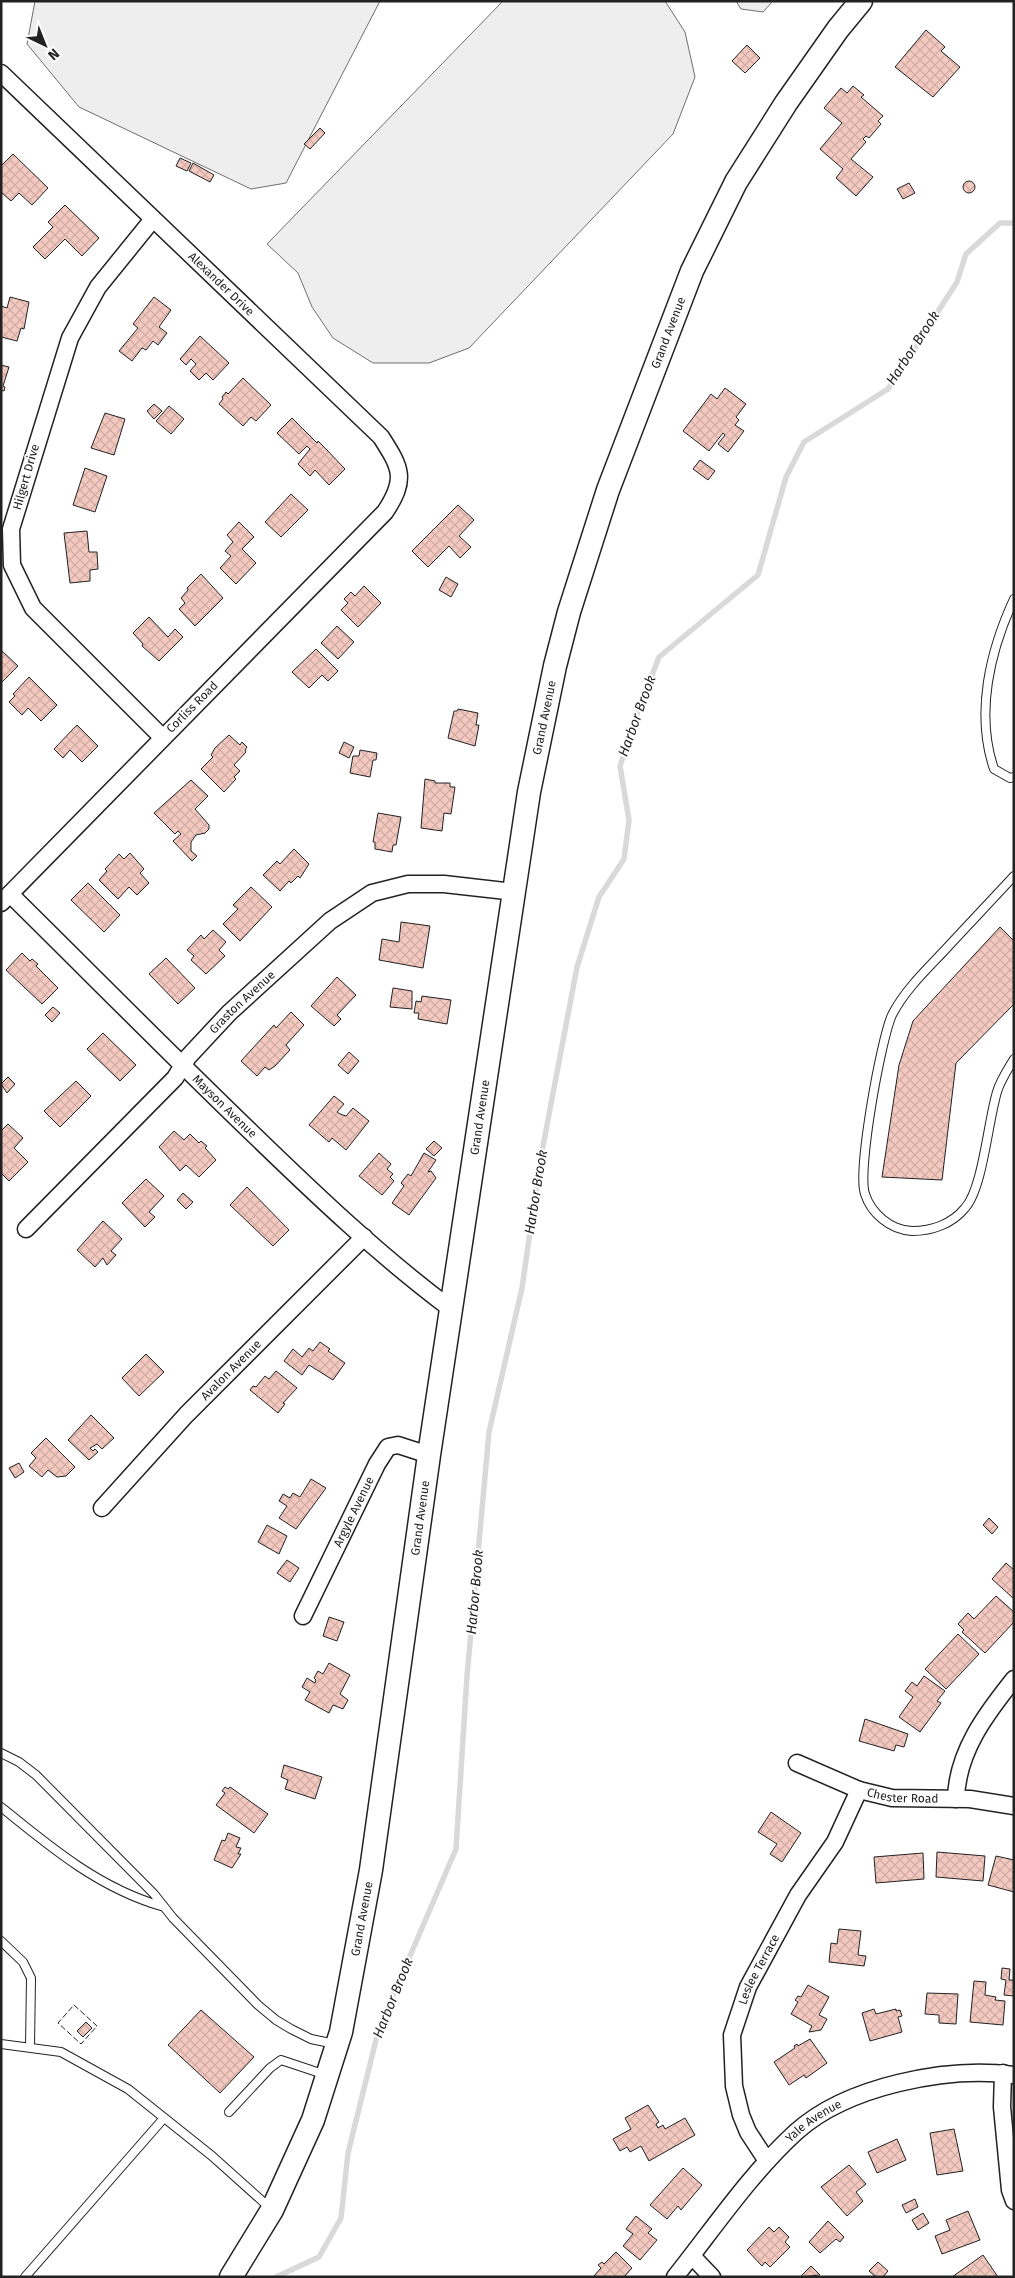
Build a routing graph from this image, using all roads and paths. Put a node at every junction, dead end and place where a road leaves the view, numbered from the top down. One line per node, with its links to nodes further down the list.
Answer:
1 (861, 1): 9 (street, Grand Avenue)
2 (1, 73): 3 (street, Alexander Drive)
3 (153, 219): 4 (street, Alexander Drive); 6 (street, Hilgert Drive)
4 (385, 512): 6 (street, Corliss Road)
5 (1014, 599): 7 (lane)
6 (162, 737): 10 (street, Corliss Road)
7 (1014, 777)
8 (1014, 876): 11 (lane)
9 (514, 892): 12 (street, Graston Avenue); 15 (street, Grand Avenue)
10 (6, 899): 12 (street, Mayson Avenue)
11 (1014, 1059)
12 (183, 1066): 13 (street, Graston Avenue); 14 (street, Mayson Avenue)
13 (26, 1229)
14 (364, 1238): 15 (street, Mayson Avenue); 17 (street, Avalon Avenue)
15 (451, 1309): 16 (street, Grand Avenue)
16 (429, 1455): 18 (street, Argyle Avenue); 29 (street, Grand Avenue)
17 (102, 1508)
18 (304, 1616)
19 (1014, 1679): 23 (street)
20 (1, 1753): 26 (lane)
21 (797, 1763): 22 (street, Chester Road)
22 (859, 1790): 23 (street, Chester Road); 35 (street, Leslee Terrace)
23 (956, 1799): 24 (street, Chester Road)
24 (1014, 1806)
25 (1, 1807): 26 (lane)
26 (161, 1906): 29 (lane)
27 (1, 1941): 30 (lane)
28 (1, 2044): 30 (lane)
29 (337, 2044): 32 (street, Grand Avenue)
30 (30, 2047): 34 (lane)
31 (1008, 2074): 35 (street, Yale Avenue); 36 (street)
32 (328, 2075): 33 (lane); 37 (street, Grand Avenue)
33 (229, 2112)
34 (164, 2118): 37 (lane); 39 (lane)
35 (767, 2162): 38 (street, Yale Avenue)
36 (1014, 2201)
37 (272, 2210): 40 (street, Grand Avenue)
38 (692, 2256): 41 (street, Yale Avenue); 42 (street)
39 (25, 2277)
40 (231, 2277)
41 (675, 2277)
42 (712, 2277)

